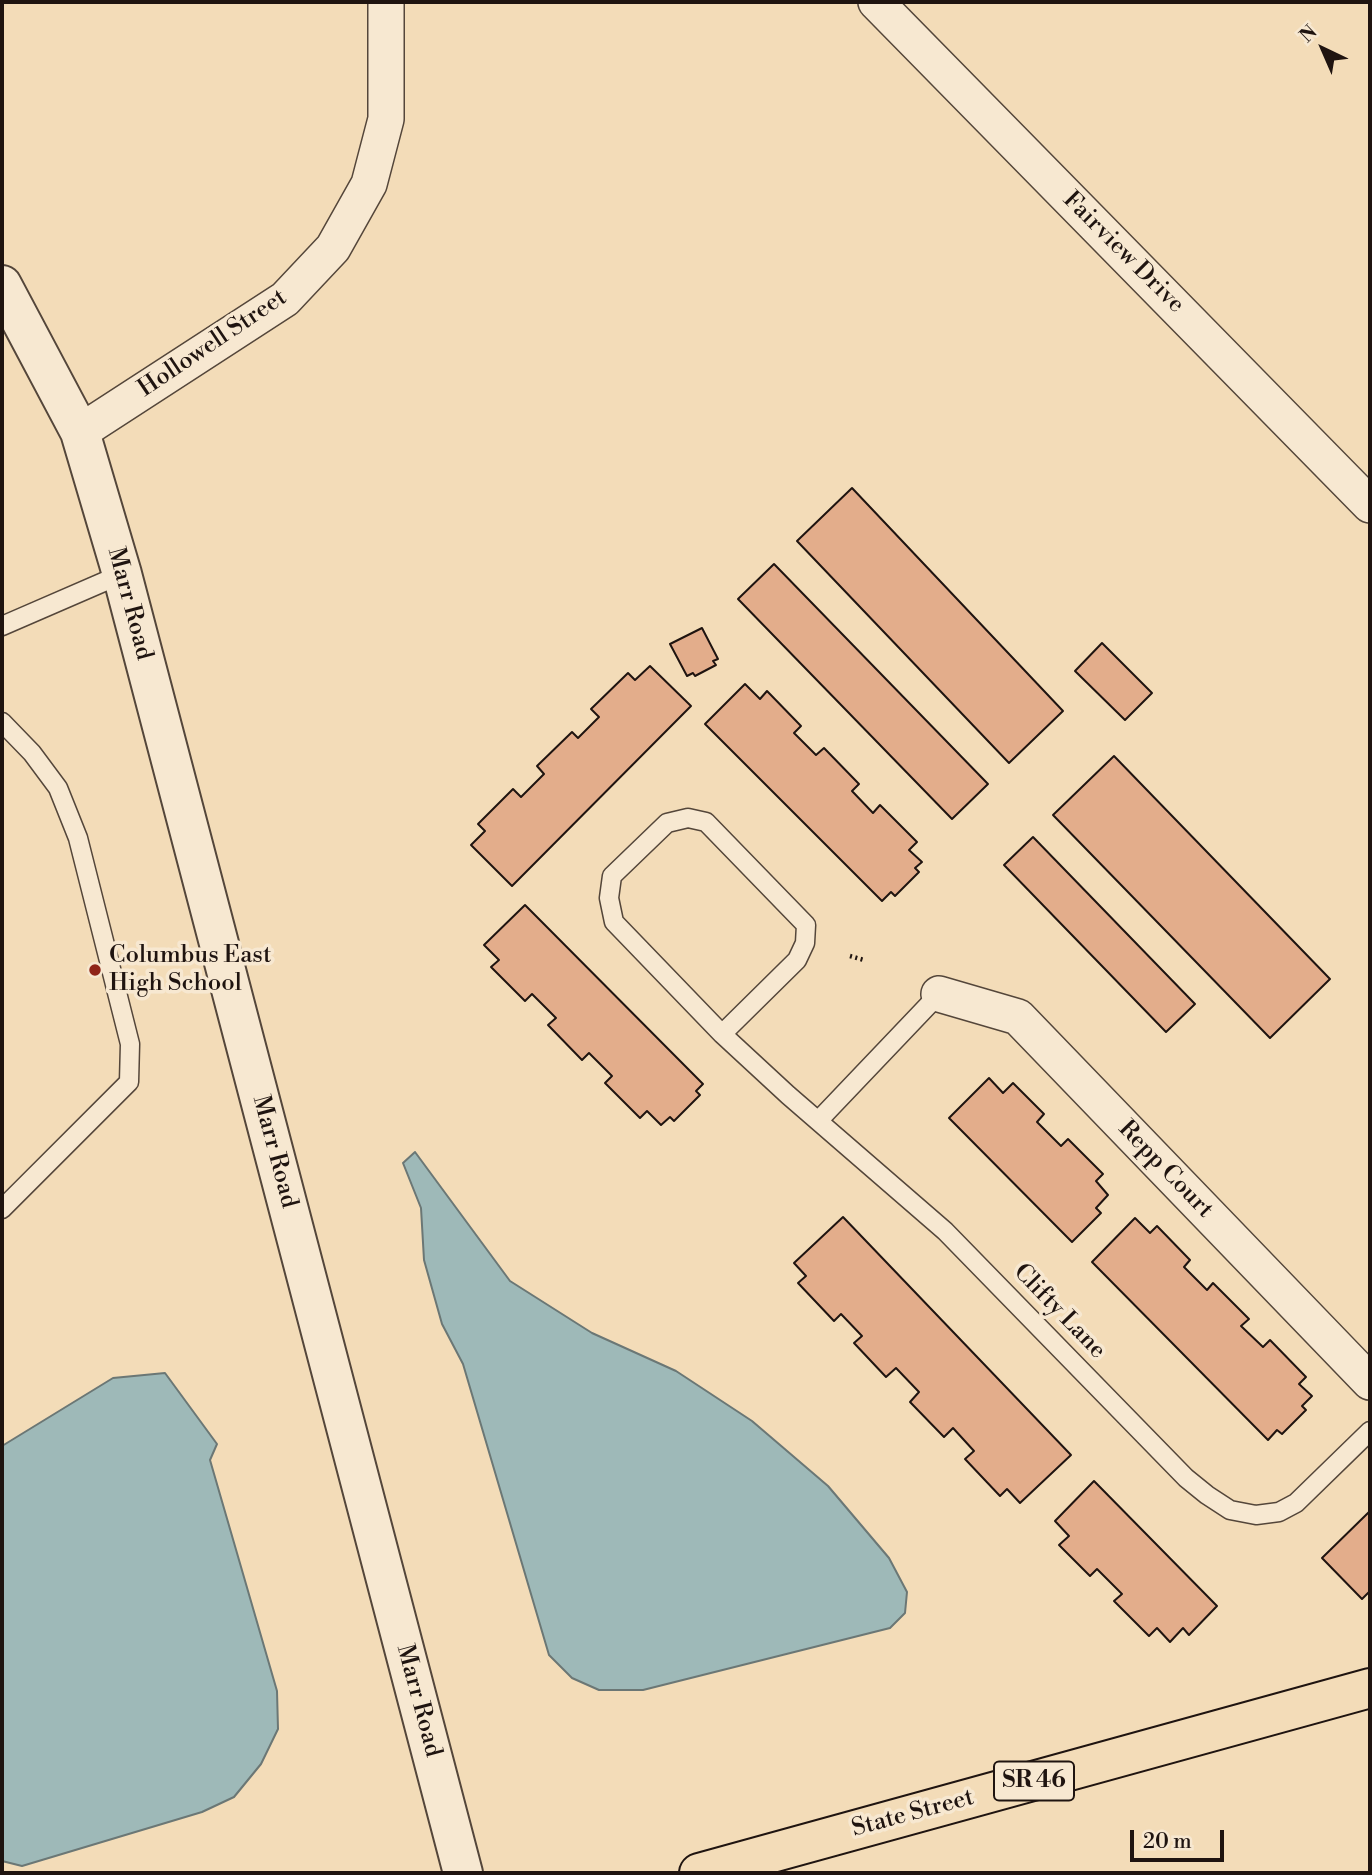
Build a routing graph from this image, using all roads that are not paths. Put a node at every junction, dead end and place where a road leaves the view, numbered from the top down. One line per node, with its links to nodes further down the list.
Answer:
1 (386, 2): 4 (street, Hollowell Street)
2 (876, 2): 5 (street, Fairview Drive)
3 (2, 285): 4 (street, Marr Road)
4 (80, 432): 6 (street, Marr Road)
5 (1370, 505)
6 (122, 574): 7 (lane); 16 (street, Marr Road)
7 (2, 626)
8 (2, 722): 12 (lane)
9 (939, 994): 11 (lane); 13 (street, Repp Court)
10 (722, 1034): 10 (lane, Clifty Lane); 11 (lane, Clifty Lane)
11 (818, 1121): 14 (lane, Clifty Lane)
12 (2, 1209)
13 (1370, 1382)
14 (1370, 1431)
15 (1370, 1688): 17 (highway, State Street / SR 46)
16 (463, 1873)
17 (699, 1873)

